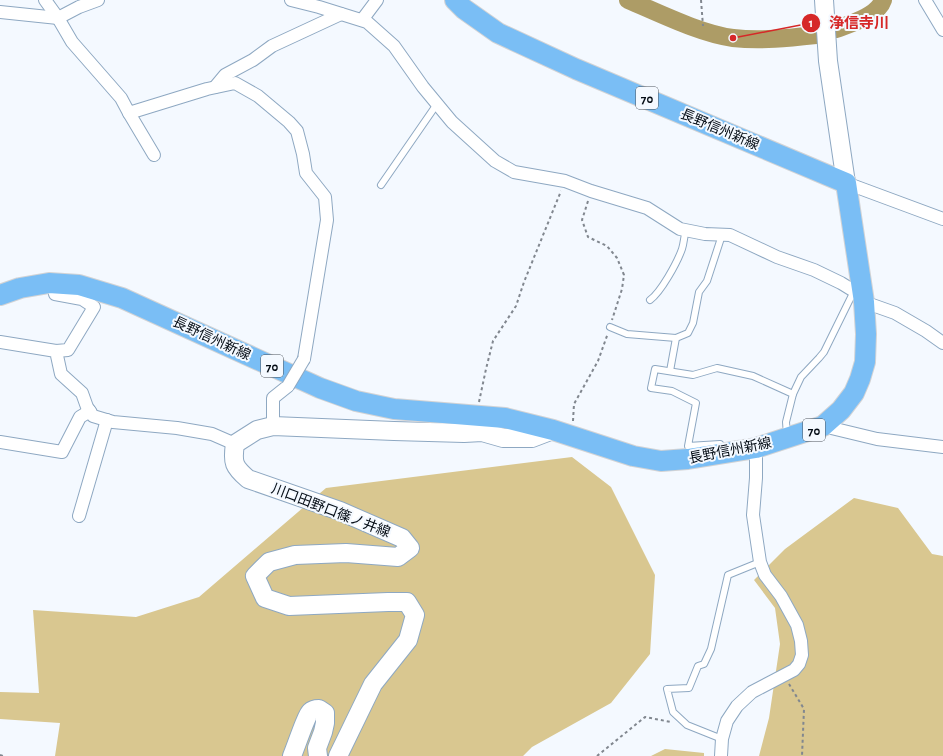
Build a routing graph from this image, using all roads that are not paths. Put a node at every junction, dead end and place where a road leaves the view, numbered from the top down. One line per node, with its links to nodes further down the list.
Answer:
1 (45, 0): 10 (street)
2 (98, 0): 10 (street)
3 (290, 0): 9 (street)
4 (377, 0): 11 (street)
5 (455, 0): 17 (main road, 長野信州新線 / 70)
6 (824, 0): 17 (main road)
7 (925, 0): 12 (street)
8 (0, 12): 10 (street)
9 (341, 14): 11 (street); 13 (street)
10 (58, 18): 15 (street)
11 (362, 20): 14 (street)
12 (943, 30)
13 (215, 87): 15 (street); 35 (street, bridge)
14 (437, 104): 18 (lane); 20 (street)
15 (129, 113): 16 (street)
16 (154, 155)
17 (846, 183): 19 (street); 24 (main road, 長野信州新線 / 70)
18 (381, 185)
19 (943, 218)
20 (686, 230): 21 (street); 25 (lane)
21 (722, 235): 24 (street); 27 (lane)
22 (53, 283): 23 (main road, 長野信州新線 / 70); 30 (street); 37 (main road, 長野信州新線 / 70)
23 (0, 295)
24 (859, 296): 29 (street); 32 (lane); 36 (main road, 長野信州新線 / 70)
25 (650, 300)
26 (610, 327): 27 (lane)
27 (676, 338): 31 (lane)
28 (0, 342): 30 (street)
29 (943, 343)
30 (56, 351): 33 (street)
31 (670, 371): 32 (lane); 43 (lane)
32 (793, 394): 38 (lane)
33 (90, 411): 34 (street); 39 (street)
34 (107, 420): 40 (street); 44 (street)
35 (273, 426): 37 (main road); 40 (main road)
36 (823, 426): 38 (main road, 長野信州新線 / 70); 41 (street)
37 (553, 430): 43 (main road, 長野信州新線 / 70)
38 (788, 438): 42 (main road, 長野信州新線 / 70)
39 (0, 442)
40 (235, 444): 49 (main road, 川口田野口篠ノ井線)
41 (943, 447)
42 (756, 448): 43 (main road, 長野信州新線 / 70); 45 (street)
43 (731, 452)
44 (79, 516)
45 (760, 562): 46 (street); 46 (lane)
46 (722, 739): 50 (street)
47 (292, 756): 48 (main road)
48 (318, 756)
49 (338, 756)
50 (721, 756)

